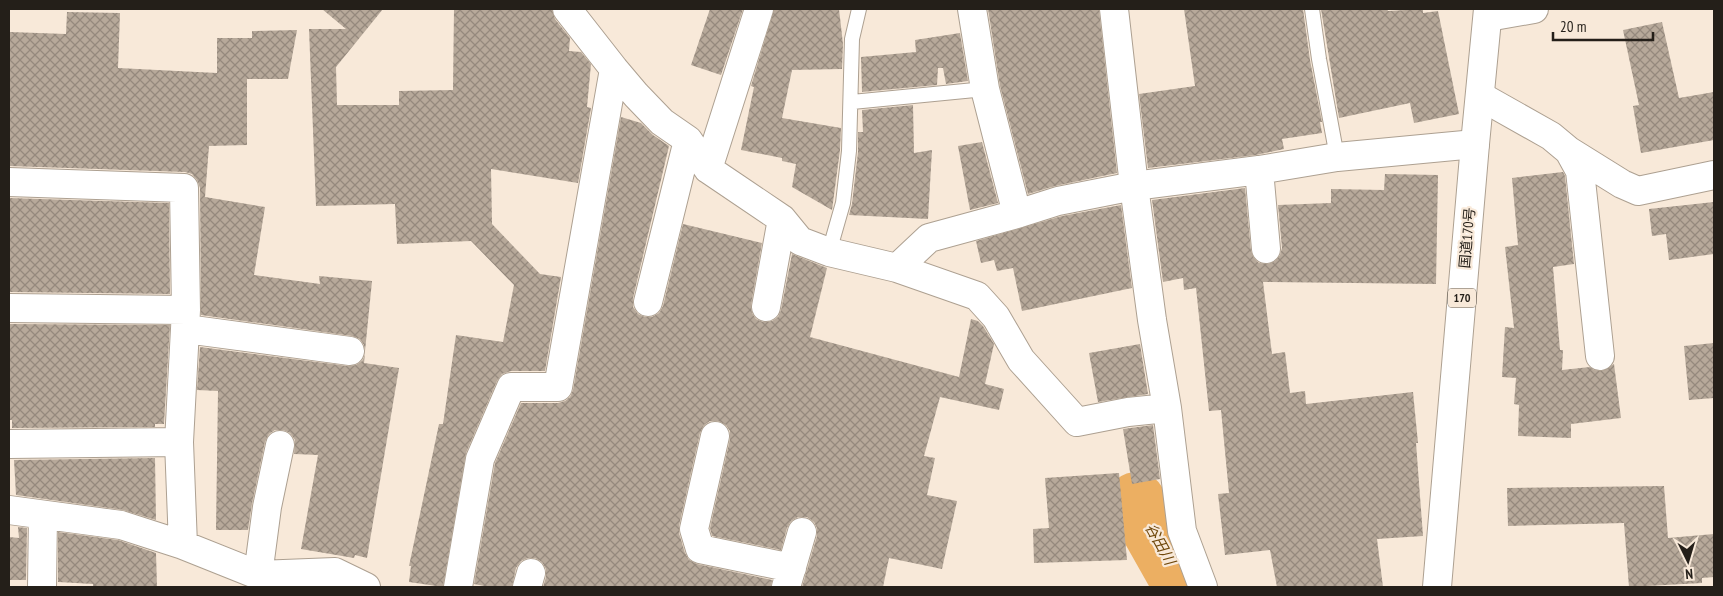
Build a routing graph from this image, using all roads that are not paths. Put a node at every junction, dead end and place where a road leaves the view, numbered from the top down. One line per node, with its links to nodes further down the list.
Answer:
1 (567, 9): 9 (main road)
2 (759, 9): 17 (main road)
3 (859, 9): 12 (lane)
4 (972, 9): 10 (main road)
5 (1114, 9): 21 (main road)
6 (1312, 9): 16 (lane)
7 (1534, 9): 8 (main road)
8 (1488, 13): 11 (main road, 国道170号 / 170)
9 (614, 69): 13 (main road); 46 (main road)
10 (985, 88): 12 (lane); 22 (main road)
11 (1480, 96): 14 (main road, 国道170号 / 170); 15 (main road)
12 (852, 102): 25 (lane)
13 (688, 140): 17 (main road); 27 (main road)
14 (1475, 144): 16 (main road); 48 (main road, 国道170号 / 170)
15 (1569, 151): 19 (main road); 32 (main road)
16 (1337, 157): 18 (main road)
17 (708, 169): 23 (main road)
18 (1259, 170): 21 (main road); 24 (main road)
19 (1714, 175)
20 (9, 182): 30 (main road)
21 (1134, 186): 22 (main road); 33 (main road)
22 (1017, 214): 26 (main road)
23 (782, 220): 25 (main road); 29 (main road)
24 (1266, 249)
25 (829, 252): 26 (main road)
26 (897, 268): 33 (main road)
27 (648, 302)
28 (9, 308): 30 (main road)
29 (766, 308)
30 (186, 320): 31 (main road); 35 (main road)
31 (350, 351)
32 (1600, 356)
33 (1167, 408): 47 (main road)
34 (715, 436): 43 (main road)
35 (179, 442): 36 (main road); 41 (main road)
36 (9, 444)
37 (280, 445): 42 (main road)
38 (9, 510): 39 (main road)
39 (43, 515): 41 (main road); 44 (main road)
40 (802, 532): 43 (main road)
41 (183, 545): 42 (main road)
42 (258, 575): 45 (main road)
43 (789, 578)
44 (42, 587)
45 (366, 587)
46 (458, 587)
47 (1203, 587)
48 (1437, 587)

